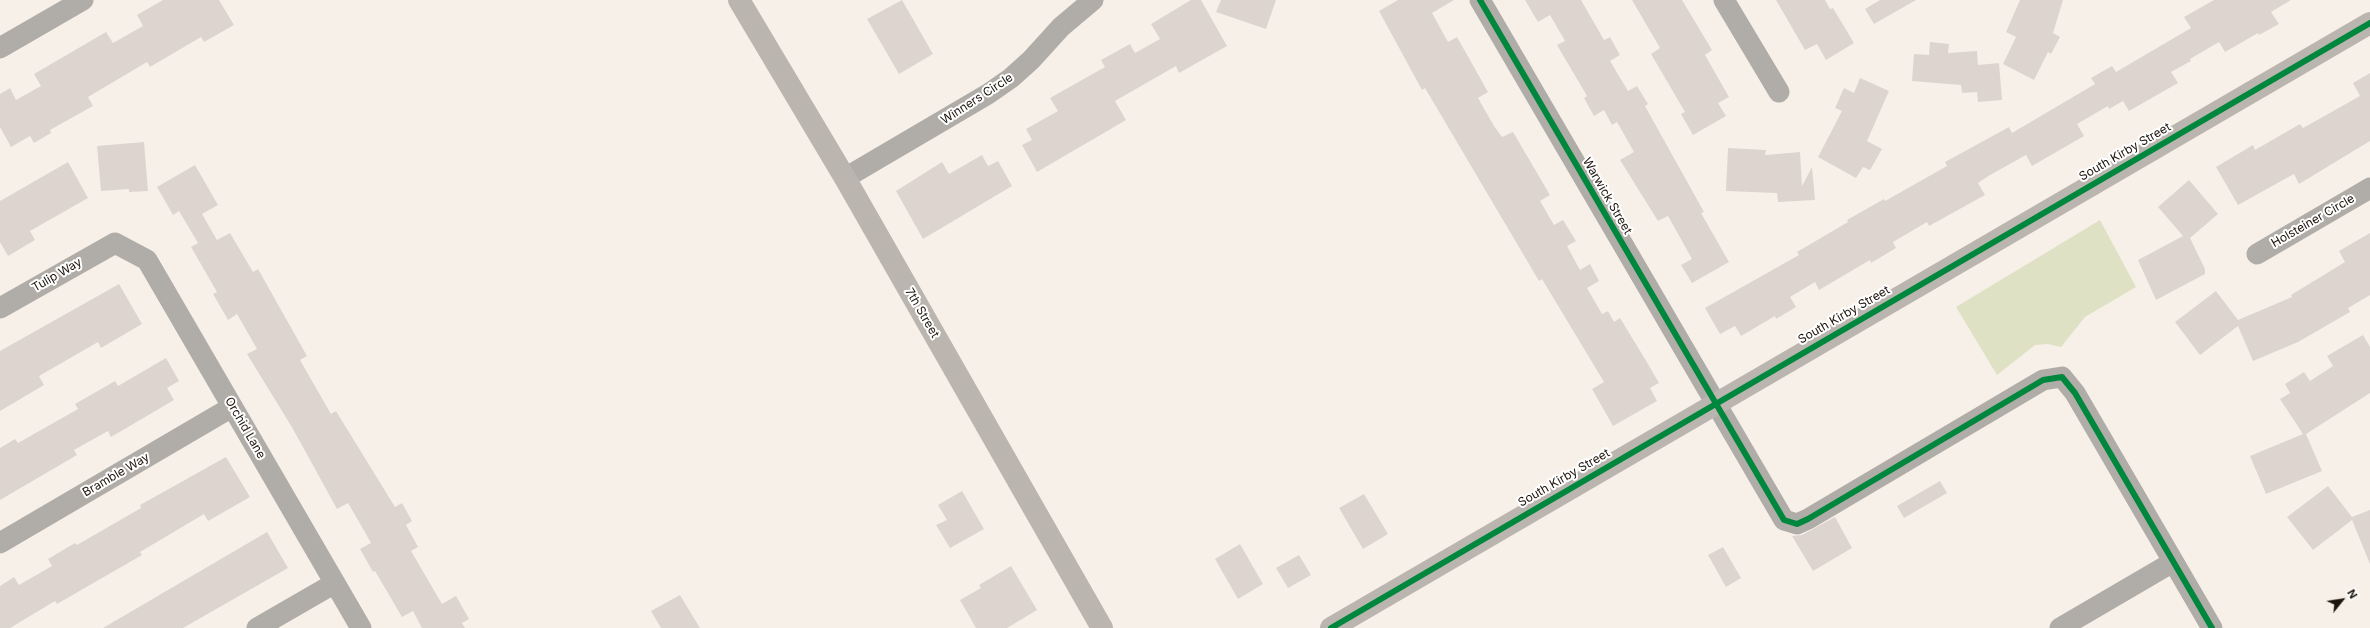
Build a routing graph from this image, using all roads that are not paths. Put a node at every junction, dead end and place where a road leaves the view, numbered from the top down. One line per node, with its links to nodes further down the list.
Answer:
1 (83, 0): 7 (street)
2 (739, 0): 9 (street, 7th Street)
3 (1093, 0): 9 (street, Winners Circle)
4 (1480, 0): 14 (street, Warwick Street)
5 (1724, 0): 8 (street)
6 (2370, 23): 14 (street, South Kirby Street)
7 (0, 48)
8 (1779, 92)
9 (845, 178): 21 (street, 7th Street)
10 (2370, 188): 12 (street, Holsteiner Circle)
11 (114, 243): 13 (street, Tulip Way); 15 (street, Orchid Lane)
12 (2257, 254)
13 (0, 308)
14 (1714, 403): 17 (street, Warwick Street); 22 (street, South Kirby Street)
15 (232, 407): 16 (street, Bramble Way); 18 (street, Orchid Lane)
16 (0, 543)
17 (2173, 562): 23 (street); 24 (street)
18 (334, 583): 19 (street); 20 (street, Orchid Lane)
19 (257, 628)
20 (361, 628)
21 (1102, 628)
22 (1330, 628)
23 (2060, 628)
24 (2212, 628)

